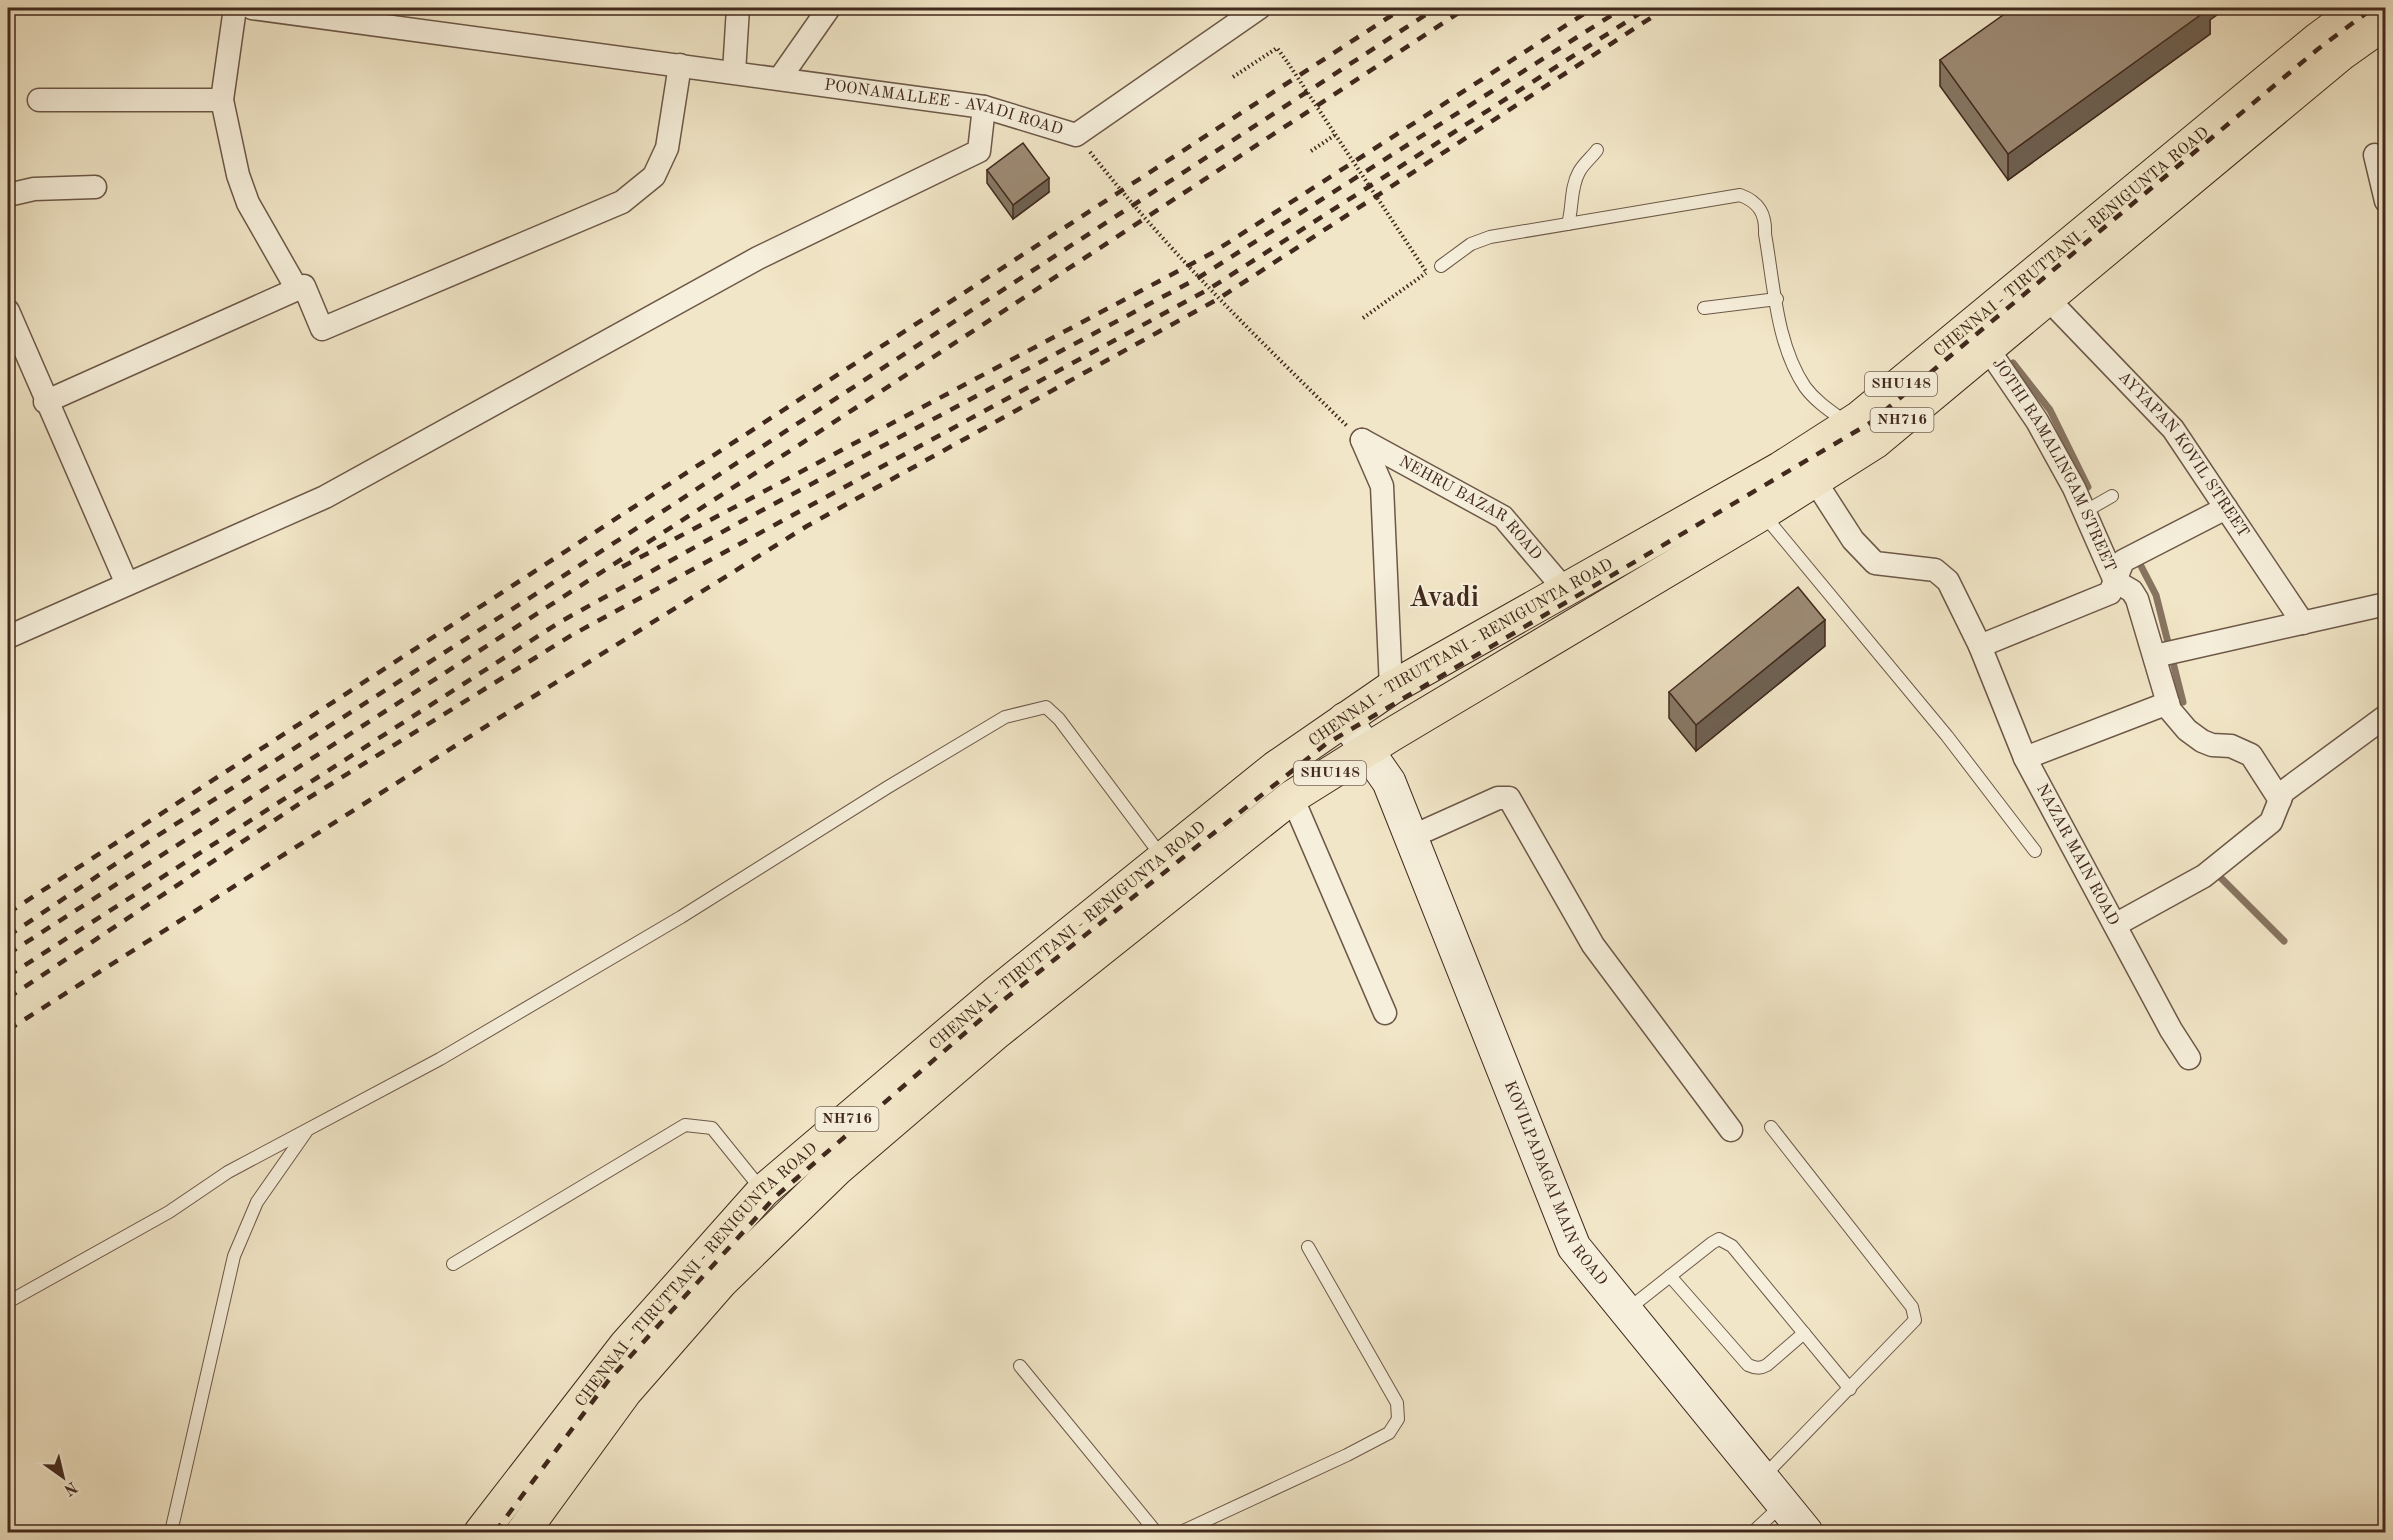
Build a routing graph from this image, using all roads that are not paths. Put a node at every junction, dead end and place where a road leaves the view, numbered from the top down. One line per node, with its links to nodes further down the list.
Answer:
1 (235, 8): 12 (street)
2 (252, 8): 8 (street, POONAMALLEE - AVADI ROAD)
3 (738, 8): 9 (street)
4 (830, 8): 10 (street)
5 (1259, 8): 13 (street, POONAMALLEE - AVADI ROAD)
6 (2360, 8): 28 (highway, CHENNAI - TIRUTTANI - RENIGUNTA ROAD / SHU148)
7 (2385, 22): 23 (highway, CHENNAI - TIRUTTANI - RENIGUNTA ROAD / NH716)
8 (680, 65): 9 (street, POONAMALLEE - AVADI ROAD); 21 (street)
9 (734, 72): 10 (street, POONAMALLEE - AVADI ROAD)
10 (780, 78): 13 (street, POONAMALLEE - AVADI ROAD)
11 (39, 100): 12 (street)
12 (222, 100): 21 (street)
13 (984, 107): 34 (street)
14 (1598, 150): 19 (lane)
15 (2375, 155): 18 (street)
16 (95, 187): 17 (street)
17 (8, 195)
18 (2385, 201)
19 (1569, 224): 20 (lane); 22 (lane)
20 (1441, 266)
21 (297, 289): 27 (street)
22 (1777, 299): 24 (lane); 28 (lane)
23 (2048, 299): 26 (highway, CHENNAI - TIRUTTANI - RENIGUNTA ROAD / NH716); 32 (street, AYYAPAN KOVIL STREET)
24 (1704, 308)
25 (8, 311): 27 (street)
26 (1988, 349): 29 (highway, CHENNAI - TIRUTTANI - RENIGUNTA ROAD / NH716); 33 (street, JOTHI RAMALINGAM STREET)
27 (45, 402): 34 (street)
28 (1848, 424): 31 (highway, CHENNAI - TIRUTTANI - RENIGUNTA ROAD / SHU148)
29 (1815, 481): 31 (highway, CHENNAI - TIRUTTANI - RENIGUNTA ROAD / NH716); 40 (street, NAZAR MAIN ROAD)
30 (2112, 496): 33 (lane)
31 (1754, 501): 36 (highway, CHENNAI - TIRUTTANI - RENIGUNTA ROAD / SHU148); 46 (highway, CHENNAI - TIRUTTANI - RENIGUNTA ROAD / NH716); 52 (lane)
32 (2226, 508): 35 (street); 38 (street, AYYAPAN KOVIL STREET)
33 (2084, 512): 35 (street, JOTHI RAMALINGAM STREET)
34 (127, 584): 39 (street)
35 (2113, 587): 40 (street); 41 (street)
36 (1565, 590): 42 (highway, CHENNAI - TIRUTTANI - RENIGUNTA ROAD / SHU148); 42 (street, NEHRU BAZAR ROAD)
37 (2385, 604): 38 (street)
38 (2303, 623): 41 (street)
39 (8, 638)
40 (1980, 646): 47 (street, NAZAR MAIN ROAD)
41 (2170, 653): 43 (street)
42 (1390, 688): 45 (highway, CHENNAI - TIRUTTANI - RENIGUNTA ROAD / SHU148)
43 (2168, 703): 47 (street); 50 (street)
44 (2385, 716): 50 (street)
45 (1345, 719): 46 (main road, KOVILPADAGAI MAIN ROAD); 48 (highway, CHENNAI - TIRUTTANI - RENIGUNTA ROAD / SHU148)
46 (1369, 749): 49 (highway, CHENNAI - TIRUTTANI - RENIGUNTA ROAD / SHU148); 51 (main road, KOVILPADAGAI MAIN ROAD)
47 (2025, 758): 54 (street, NAZAR MAIN ROAD)
48 (1275, 768): 53 (highway, CHENNAI - TIRUTTANI - RENIGUNTA ROAD / NH716)
49 (1292, 797): 53 (highway, CHENNAI - TIRUTTANI - RENIGUNTA ROAD / NH716); 55 (street)
50 (2280, 800): 54 (street)
51 (1411, 837): 59 (street); 65 (main road, KOVILPADAGAI MAIN ROAD)
52 (2035, 851)
53 (1173, 871): 58 (lane); 60 (highway, CHENNAI - TIRUTTANI - RENIGUNTA ROAD / NH716); 71 (highway, CHENNAI - TIRUTTANI - RENIGUNTA ROAD / NH716)
54 (2115, 925): 56 (street, NAZAR MAIN ROAD)
55 (1385, 1013)
56 (2189, 1058)
57 (1771, 1128): 68 (lane)
58 (308, 1130): 64 (lane); 73 (lane)
59 (1731, 1130)
60 (763, 1191): 62 (lane); 69 (highway, CHENNAI - TIRUTTANI - RENIGUNTA ROAD / NH716)
61 (1308, 1247): 77 (lane)
62 (453, 1264)
63 (1670, 1275): 65 (lane); 66 (lane); 66 (lane)
64 (8, 1302)
65 (1626, 1311): 70 (main road, KOVILPADAGAI MAIN ROAD)
66 (1804, 1333): 68 (lane)
67 (1020, 1366): 76 (lane)
68 (1850, 1389): 70 (lane)
69 (532, 1464): 71 (highway); 74 (highway, CHENNAI - TIRUTTANI - RENIGUNTA ROAD / NH716)
70 (1761, 1479): 72 (main road, KOVILPADAGAI MAIN ROAD)
71 (559, 1482): 75 (highway, CHENNAI - TIRUTTANI - RENIGUNTA ROAD / NH716)
72 (1782, 1505): 78 (lane); 79 (main road, KOVILPADAGAI MAIN ROAD)
73 (171, 1533)
74 (481, 1533)
75 (523, 1533)
76 (1156, 1533)
77 (1181, 1533)
78 (1753, 1533)
79 (1806, 1533)

